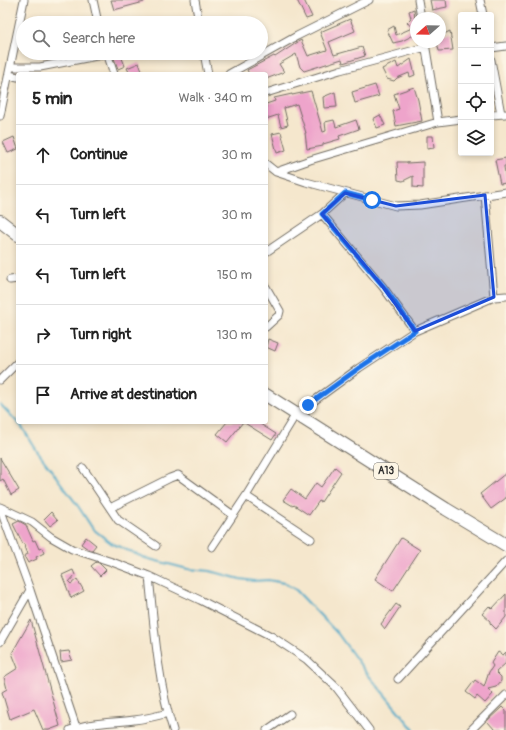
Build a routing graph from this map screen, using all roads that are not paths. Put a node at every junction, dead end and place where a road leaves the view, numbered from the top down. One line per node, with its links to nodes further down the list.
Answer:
1 (24, 0): 9 (street)
2 (93, 0): 10 (street)
3 (195, 0): 11 (street)
4 (369, 0): 17 (street)
5 (418, 0): 7 (street)
6 (480, 0): 8 (street)
7 (420, 12)
8 (482, 12)
9 (21, 16)
10 (96, 16)
11 (198, 16)
12 (16, 38): 22 (street)
13 (506, 46): 16 (street)
14 (413, 48): 29 (street)
15 (427, 48): 34 (street)
16 (494, 48)
17 (268, 52)
18 (74, 60): 22 (street)
19 (109, 60): 23 (street)
20 (205, 60): 24 (street)
21 (254, 60): 25 (street)
22 (10, 67): 27 (street)
23 (113, 72)
24 (208, 72)
25 (233, 72)
26 (494, 72): 30 (street)
27 (9, 75): 28 (street); 32 (street)
28 (16, 77)
29 (268, 92)
30 (504, 114): 31 (street)
31 (494, 115)
32 (0, 116)
33 (458, 119): 34 (street)
34 (438, 122): 36 (street)
35 (268, 166): 36 (street)
36 (276, 172): 38 (street)
37 (506, 192): 39 (street)
38 (345, 193): 39 (street); 40 (street)
39 (485, 195): 48 (street)
40 (322, 214): 43 (street); 50 (street)
41 (0, 221): 42 (highway)
42 (16, 233)
43 (268, 251)
44 (16, 279): 45 (street)
45 (10, 280)
46 (268, 290): 49 (street)
47 (506, 296): 48 (street)
48 (494, 297): 50 (street)
49 (268, 325)
50 (415, 331): 54 (street)
51 (16, 364): 52 (street)
52 (0, 380)
53 (268, 396): 54 (highway, A13)
54 (296, 414): 56 (street); 61 (highway, A13)
55 (83, 468): 58 (street)
56 (246, 496): 59 (street); 60 (street)
57 (0, 507): 65 (street); 66 (street)
58 (110, 508): 59 (street); 62 (street)
59 (233, 515): 63 (street)
60 (311, 539)
61 (506, 545)
62 (156, 546)
63 (212, 547)
64 (506, 561): 68 (street)
65 (148, 576): 70 (street); 75 (street)
66 (30, 590): 67 (street); 72 (street)
67 (0, 642)
68 (398, 679)
69 (506, 695): 76 (street)
70 (168, 713): 72 (street); 73 (street)
71 (290, 714): 74 (street)
72 (74, 729)
73 (173, 730)
74 (267, 730)
75 (370, 730)
76 (471, 730)

